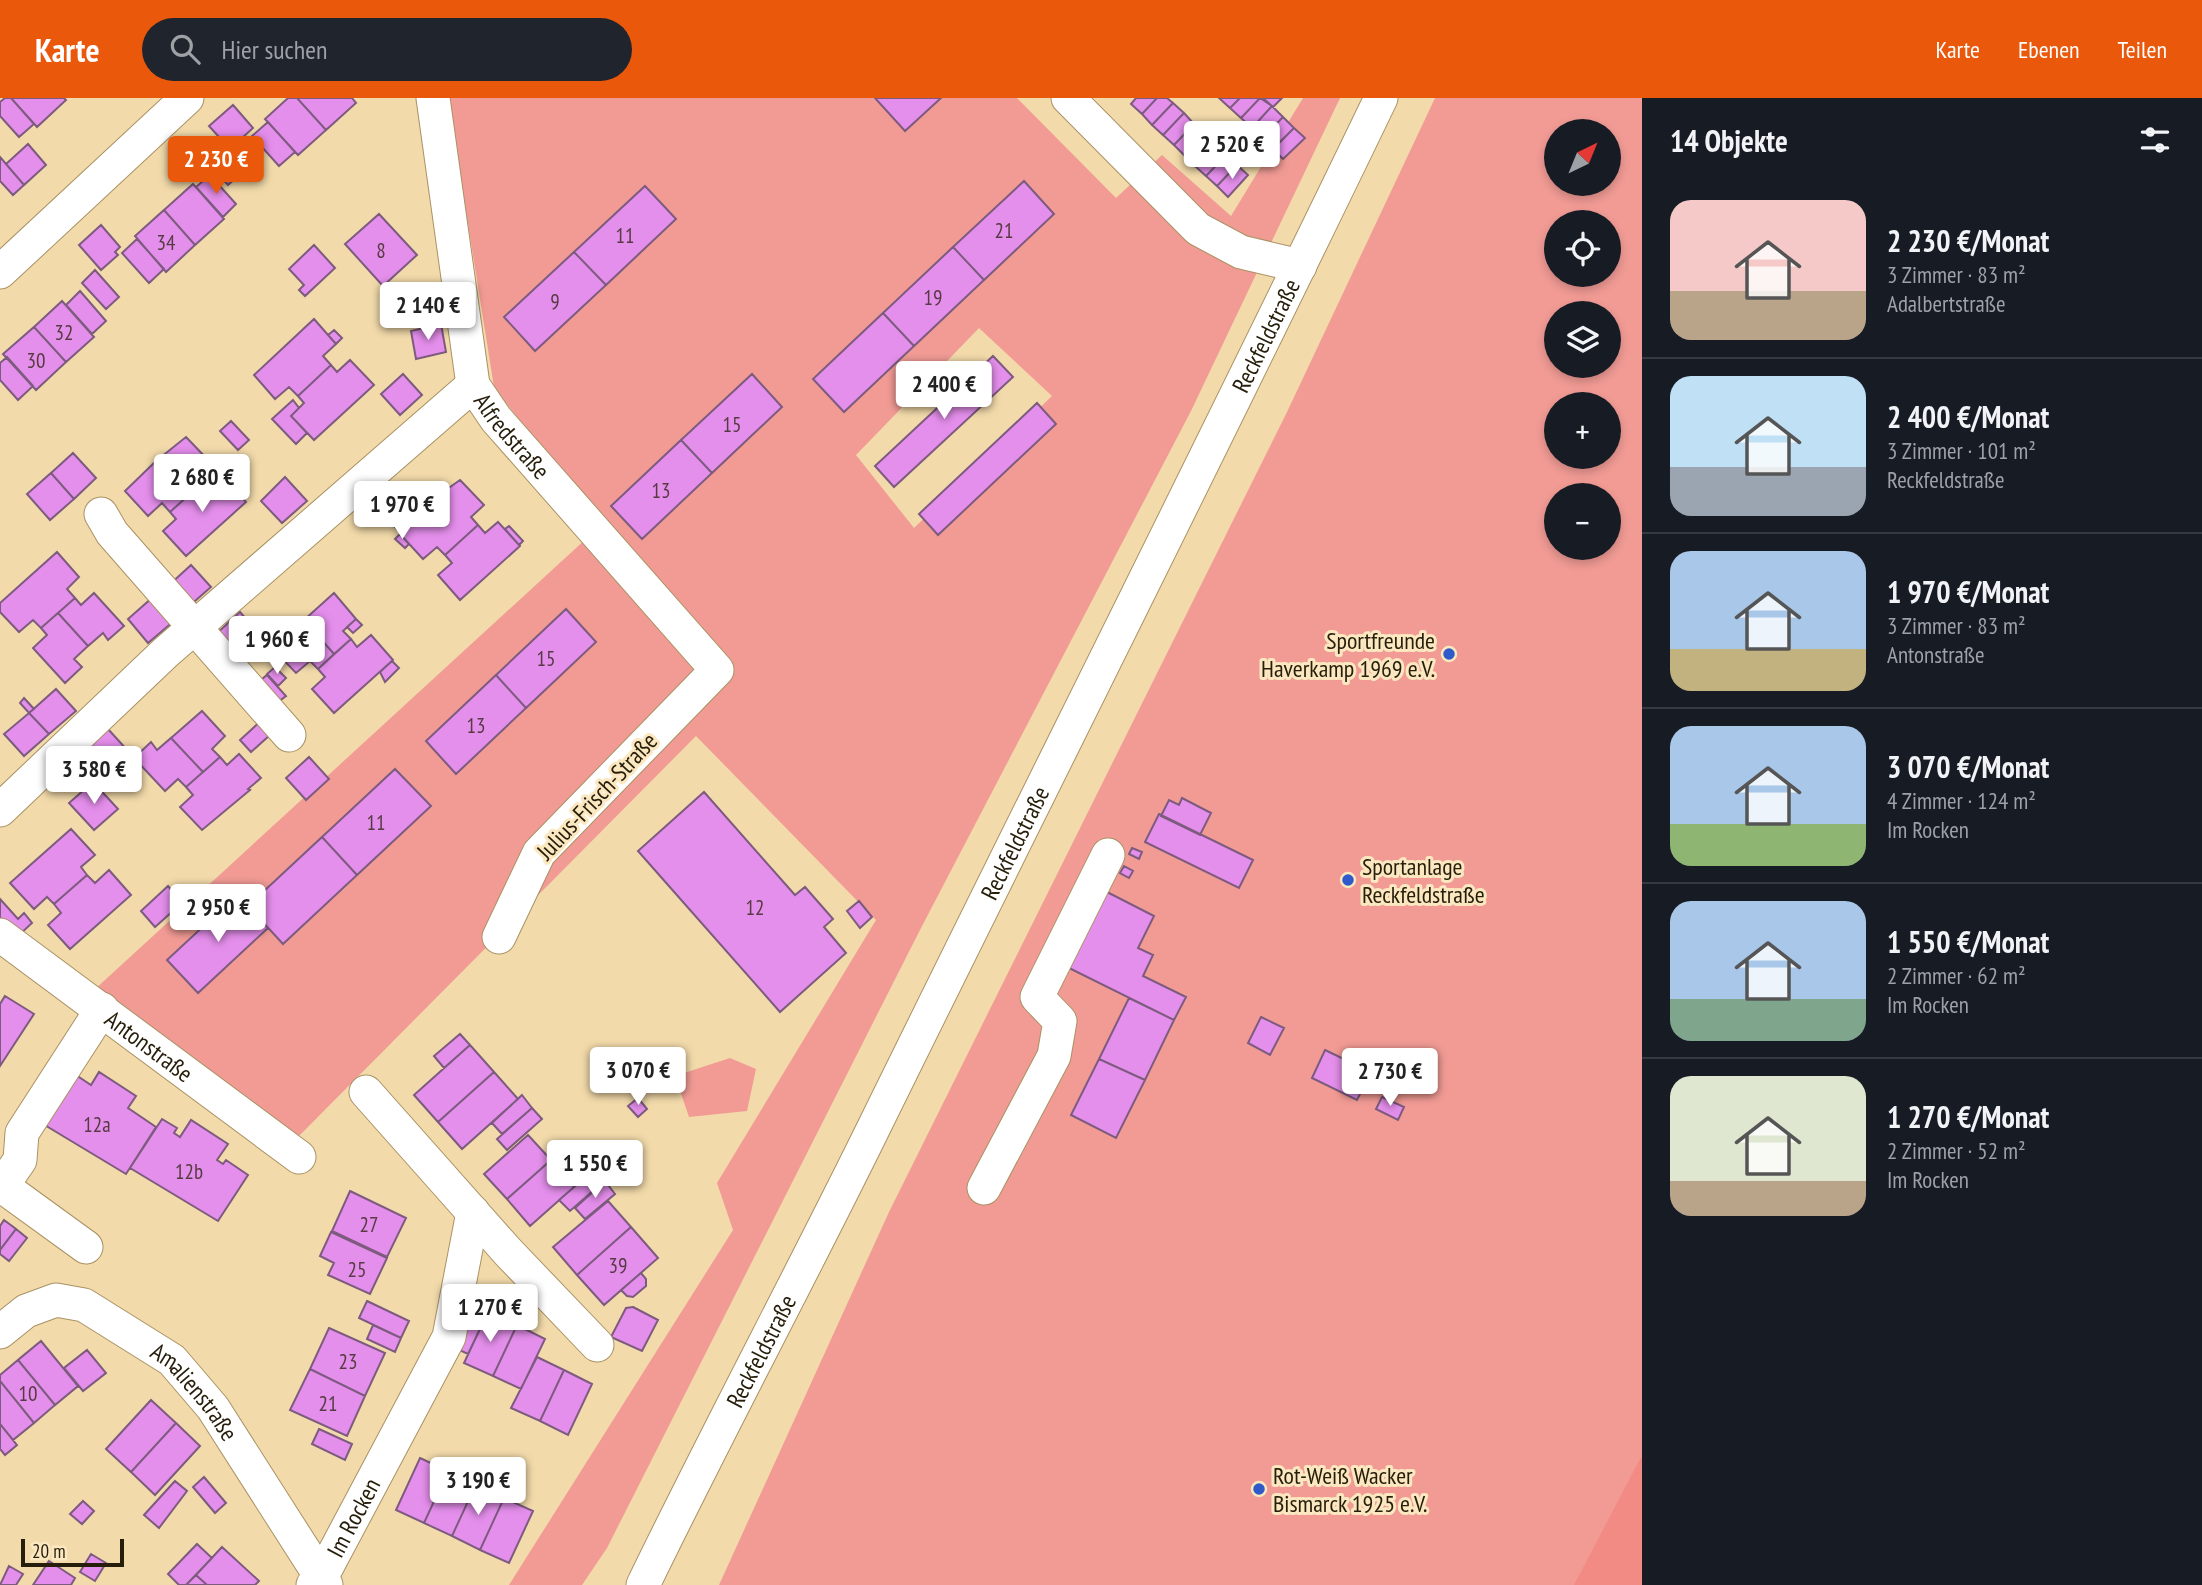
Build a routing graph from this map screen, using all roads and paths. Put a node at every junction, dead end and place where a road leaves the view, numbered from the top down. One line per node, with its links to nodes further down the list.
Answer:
1 (187, 98): 6 (street)
2 (433, 98): 7 (street, Alfredstraße)
3 (1068, 98): 5 (street)
4 (1381, 98): 5 (street, Reckfeldstraße)
5 (1300, 266): 25 (street, Reckfeldstraße)
6 (0, 272)
7 (473, 385): 9 (street); 10 (street, Alfredstraße)
8 (102, 514): 9 (street)
9 (196, 626): 11 (street); 12 (street)
10 (717, 670): 15 (street, Julius-Frisch-Straße)
11 (289, 735)
12 (0, 810)
13 (1108, 855): 19 (street)
14 (0, 935): 16 (street, Antonstraße)
15 (499, 937)
16 (102, 1009): 18 (street, Antonstraße); 21 (street)
17 (366, 1092): 20 (street)
18 (299, 1157)
19 (984, 1188)
20 (473, 1212): 23 (street); 24 (street, Im Rocken)
21 (86, 1247)
22 (0, 1332): 24 (street, Amalienstraße)
23 (597, 1345)
24 (320, 1582)
25 (643, 1585)

